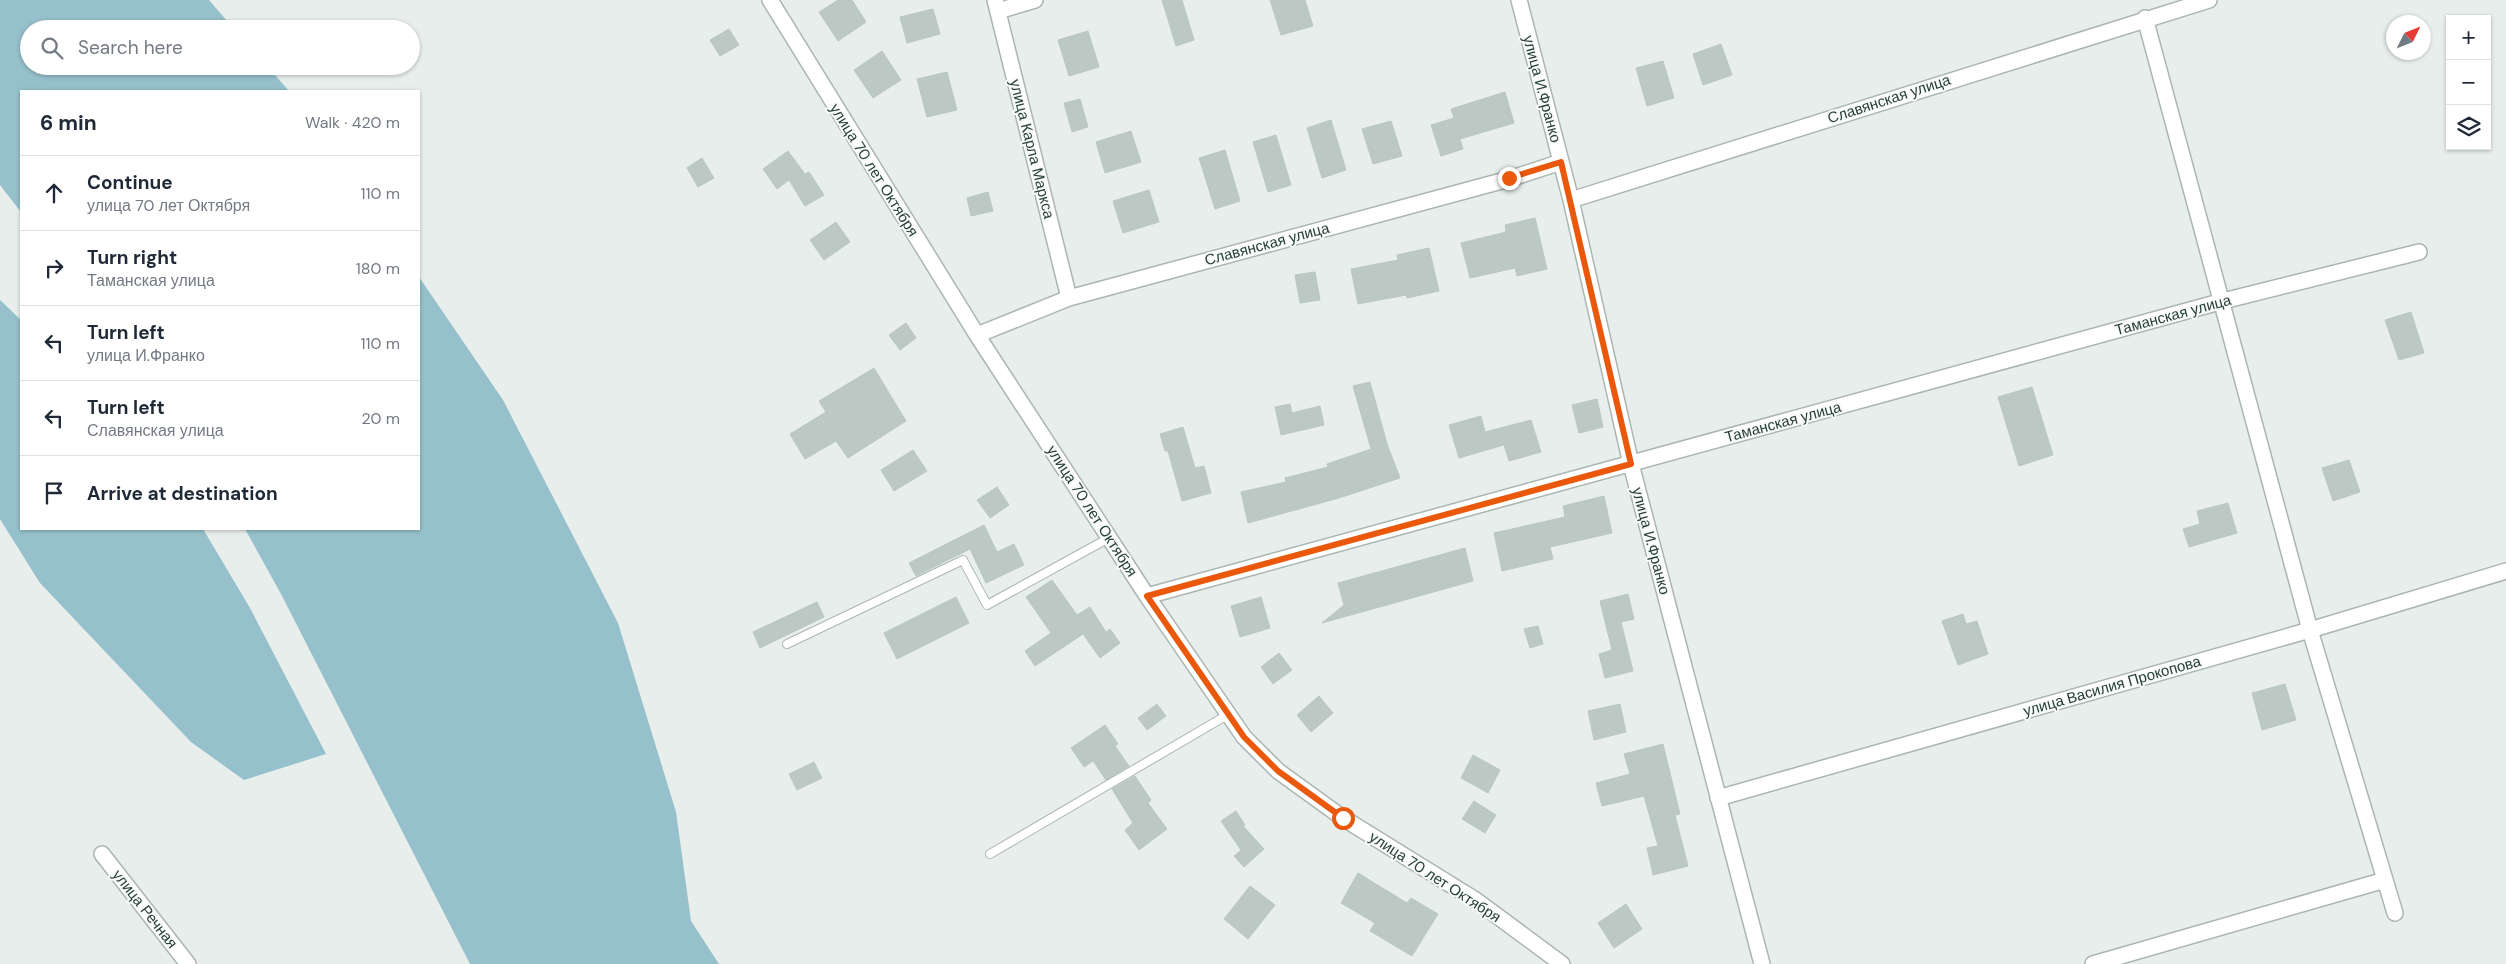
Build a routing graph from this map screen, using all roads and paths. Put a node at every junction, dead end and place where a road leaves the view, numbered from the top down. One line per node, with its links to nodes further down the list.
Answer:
1 (770, 0): 12 (street, улица 70 лет Октября)
2 (1035, 0): 5 (street)
3 (1519, 0): 7 (street, улица И.Франко)
4 (2208, 0): 6 (street, Славянская улица)
5 (996, 5): 10 (street, улица Карла Маркса)
6 (2145, 18): 8 (street, Славянская улица); 11 (street)
7 (1561, 162): 8 (street, улица И.Франко); 10 (street, Славянская улица)
8 (1571, 200): 13 (street, улица И.Франко)
9 (2419, 252): 11 (street, Таманская улица)
10 (1069, 298): 12 (street, Славянская улица)
11 (2223, 301): 13 (street, Таманская улица); 17 (street)
12 (977, 335): 14 (street, улица 70 лет Октября)
13 (1631, 464): 16 (street, Таманская улица); 20 (street, улица И.Франко)
14 (1110, 538): 16 (street, улица 70 лет Октября); 18 (lane)
15 (2506, 571): 17 (street, улица Василия Прокопова)
16 (1147, 596): 19 (street, улица 70 лет Октября)
17 (2310, 630): 20 (street, улица Василия Прокопова); 23 (street)
18 (787, 644)
19 (1229, 714): 22 (lane); 26 (street, улица 70 лет Октября)
20 (1718, 798): 27 (street, улица И.Франко)
21 (102, 854): 25 (street, улица Речная)
22 (990, 854)
23 (2386, 880): 24 (street); 28 (street)
24 (2395, 912)
25 (188, 964)
26 (1562, 964)
27 (1762, 964)
28 (2093, 964)

